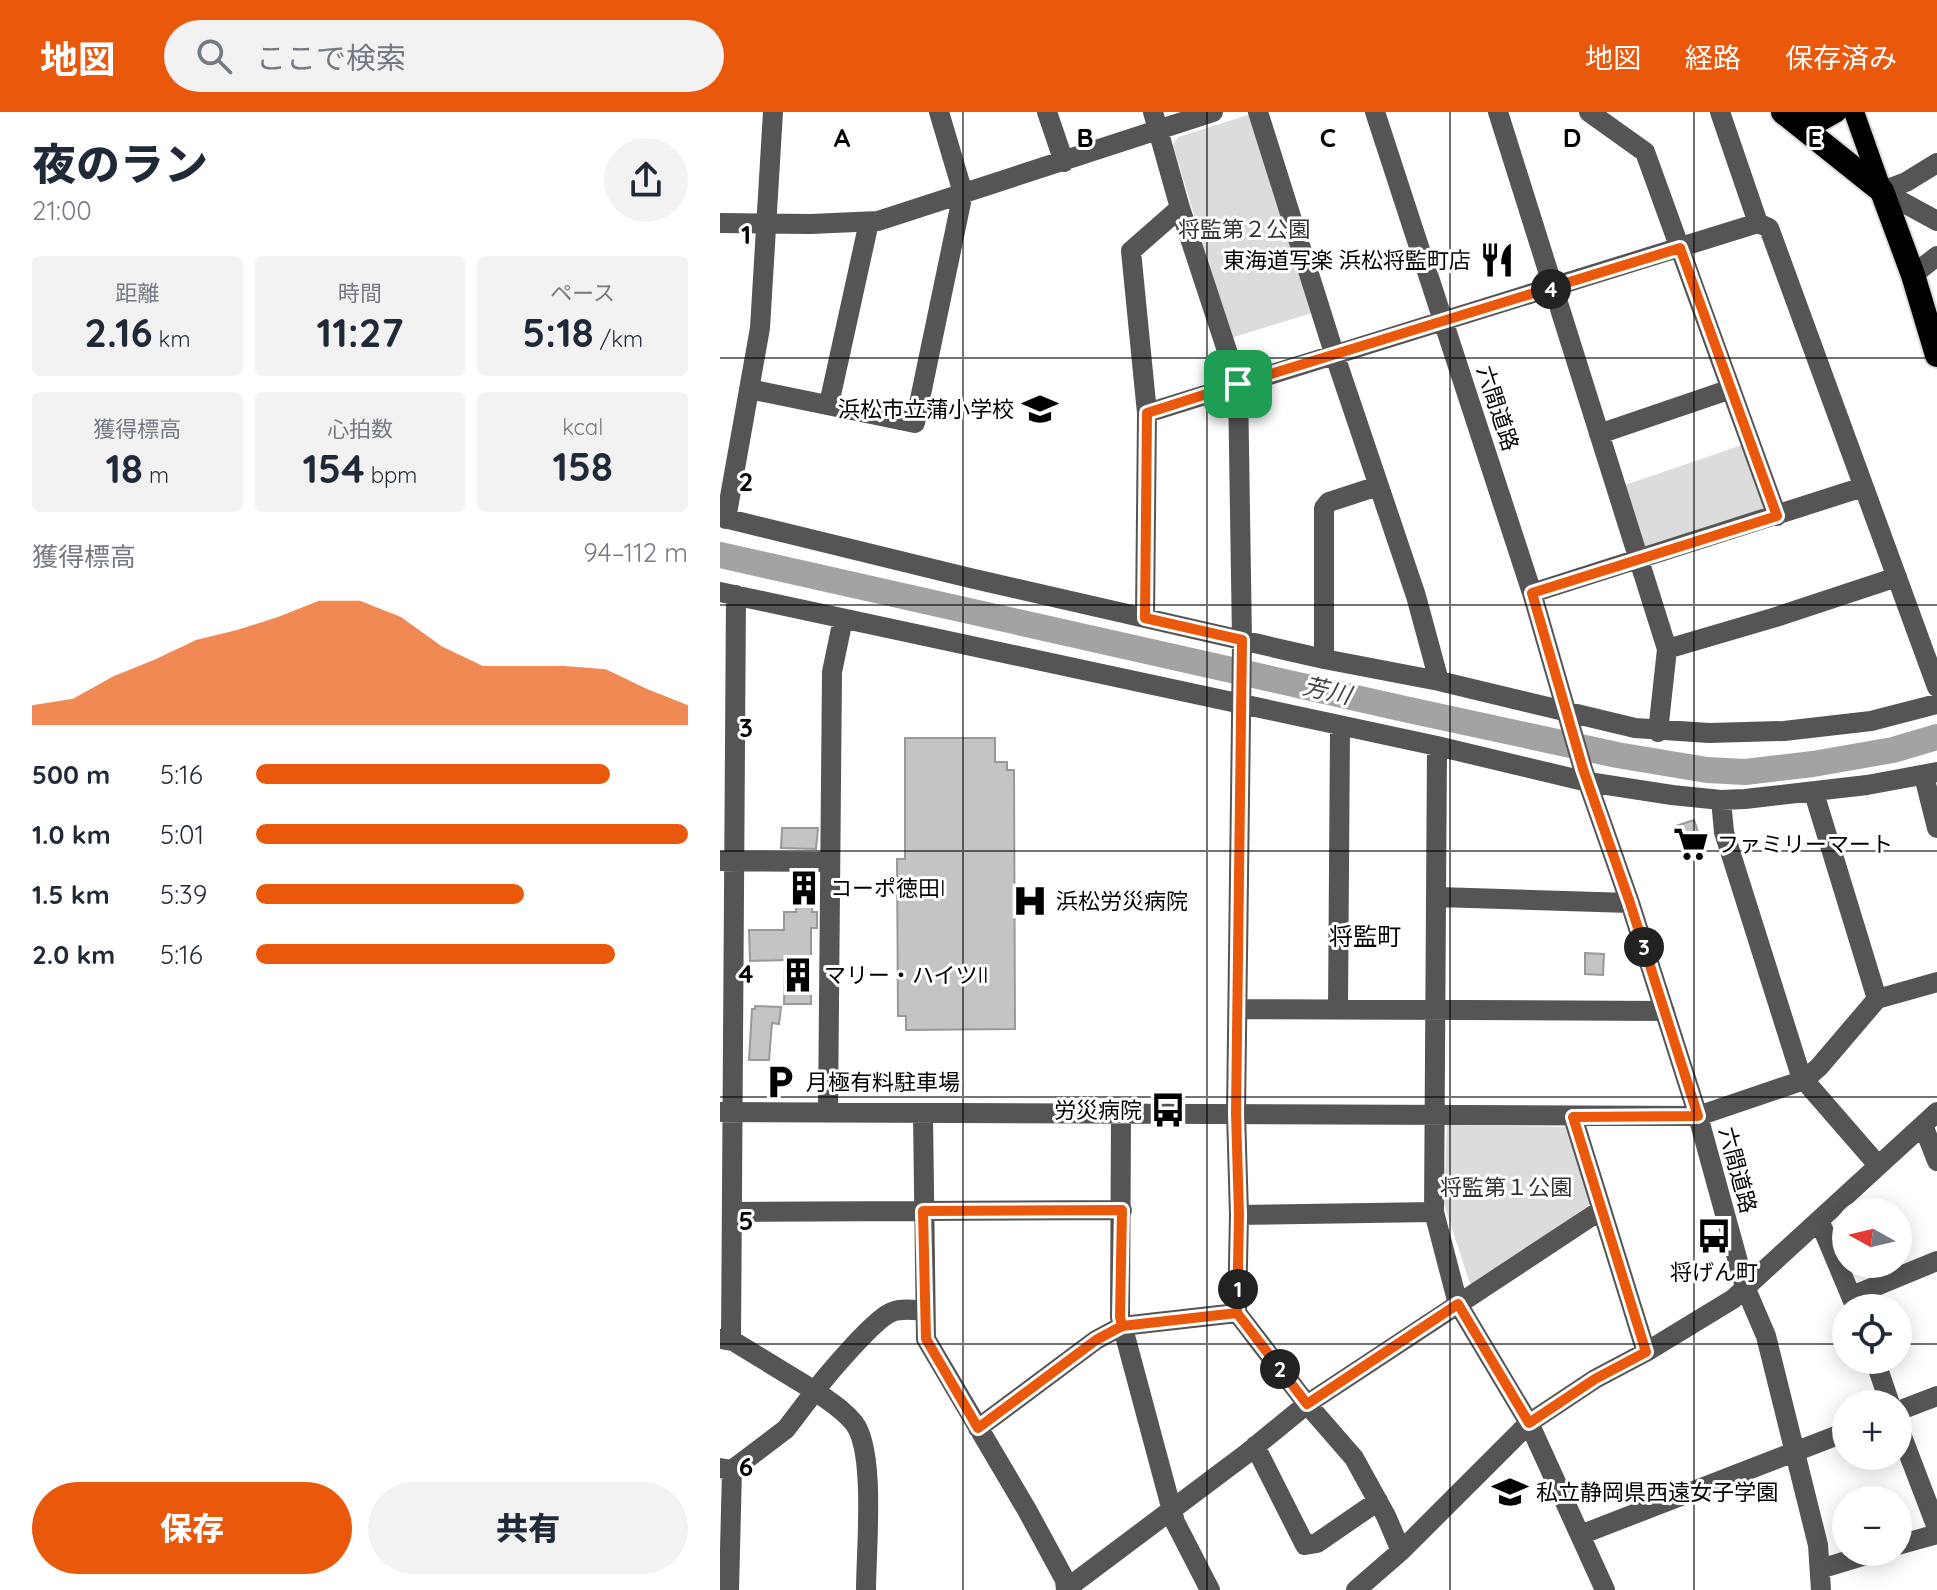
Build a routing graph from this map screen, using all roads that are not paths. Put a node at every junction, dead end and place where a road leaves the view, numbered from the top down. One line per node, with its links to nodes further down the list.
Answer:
1 (773, 112): 24 (street)
2 (939, 112): 17 (street)
3 (1047, 112): 14 (street)
4 (1213, 112): 13 (street)
5 (1258, 112): 30 (street)
6 (1375, 112): 29 (street, 六間道路)
7 (1498, 112): 28 (street)
8 (1589, 112): 25 (street)
9 (1720, 112): 23 (street)
10 (1837, 112): 12 (main road)
11 (1854, 112): 16 (main road)
12 (1790, 117): 16 (highway)
13 (1155, 120): 14 (street); 18 (street)
14 (1064, 162): 17 (street)
15 (1937, 163): 16 (street)
16 (1882, 191): 19 (street); 20 (street); 27 (highway)
17 (963, 193): 21 (street); 35 (street)
18 (1180, 208): 32 (street); 36 (street)
19 (1937, 214)
20 (1937, 221)
21 (869, 222): 24 (street); 35 (street)
22 (720, 223): 24 (street)
23 (1758, 223): 25 (street); 39 (street)
24 (766, 224): 33 (street)
25 (1680, 248): 28 (street); 34 (street)
26 (1937, 256): 27 (street)
27 (1913, 275): 31 (highway)
28 (1553, 288): 29 (street); 37 (street)
29 (1444, 320): 30 (street); 45 (street, 六間道路)
30 (1334, 353): 32 (street); 38 (street)
31 (1937, 355)
32 (1238, 384): 36 (street); 48 (street)
33 (749, 389): 35 (street); 41 (street)
34 (1731, 389): 37 (street); 40 (street)
35 (829, 404)
36 (1147, 413): 46 (street)
37 (1599, 434): 42 (street)
38 (1378, 486): 50 (street); 51 (street)
39 (1863, 487): 40 (street); 43 (street)
40 (1777, 516): 42 (street)
41 (723, 518): 46 (street)
42 (1638, 558): 45 (street); 49 (street)
43 (1897, 577): 49 (street); 52 (street)
44 (728, 593): 47 (street); 64 (street)
45 (1532, 593): 55 (street, 六間道路)
46 (1145, 618): 48 (street)
47 (843, 619): 53 (street); 65 (street)
48 (1242, 643): 50 (street); 53 (street)
49 (1667, 649): 57 (street)
50 (1324, 659): 51 (street)
51 (1439, 681): 55 (street)
52 (1937, 687)
53 (1241, 701): 56 (street); 70 (street)
54 (1937, 704): 57 (street)
55 (1568, 716): 57 (street); 60 (street, 六間道路)
56 (1340, 727): 58 (street); 71 (street)
57 (1658, 732)
58 (1437, 746): 60 (street); 66 (street)
59 (1930, 774): 61 (street); 63 (street)
60 (1586, 776): 62 (street); 67 (street, 六間道路)
61 (1814, 793): 62 (street); 69 (street)
62 (1721, 800): 74 (street)
63 (1937, 828)
64 (726, 861): 65 (street); 75 (street)
65 (829, 862): 76 (street)
66 (1438, 897): 67 (street); 73 (street)
67 (1630, 903): 72 (street, 六間道路)
68 (1937, 982): 69 (street)
69 (1877, 999): 74 (street)
70 (1238, 1009): 71 (street); 78 (street)
71 (1338, 1010): 73 (street)
72 (1665, 1011): 73 (street); 81 (street, 六間道路)
73 (1435, 1012): 79 (street)
74 (1804, 1080): 81 (street); 85 (street)
75 (726, 1112): 76 (street); 89 (street)
76 (828, 1112): 80 (street)
77 (1121, 1113): 78 (street); 80 (street); 86 (street)
78 (1236, 1113): 79 (street); 91 (street)
79 (1435, 1113): 82 (street); 90 (street)
80 (923, 1114): 88 (street)
81 (1698, 1116): 82 (street); 94 (street, 六間道路)
82 (1573, 1117): 87 (street)
83 (1930, 1118): 84 (street); 85 (street)
84 (1937, 1161)
85 (1877, 1164): 92 (street)
86 (1122, 1210): 88 (street); 100 (street)
87 (1601, 1210): 97 (street); 102 (street)
88 (923, 1211): 89 (street); 98 (street)
89 (732, 1212): 101 (street)
90 (1434, 1212): 91 (street); 97 (street)
91 (1239, 1215): 99 (street)
92 (1819, 1220): 94 (street); 95 (street)
93 (1937, 1261): 96 (street)
94 (1745, 1287): 102 (street); 111 (street, 六間道路)
95 (1851, 1294)
96 (1870, 1294)
97 (1458, 1304): 105 (street); 107 (street)
98 (924, 1311): 103 (street); 108 (street)
99 (1237, 1313): 100 (street); 105 (street)
100 (1122, 1326): 108 (street); 115 (street)
101 (725, 1340): 103 (street)
102 (1646, 1352): 107 (street)
103 (815, 1391): 113 (street); 123 (street)
104 (1937, 1396): 106 (street)
105 (1307, 1404): 110 (street); 114 (street)
106 (1912, 1406)
107 (1529, 1423): 117 (street); 119 (street)
108 (978, 1428): 124 (street)
109 (1832, 1437): 111 (street)
110 (1255, 1446): 114 (street); 115 (street)
111 (1796, 1450): 117 (street); 121 (street, 六間道路)
112 (1912, 1464): 116 (street)
113 (726, 1469): 122 (street)
114 (1378, 1501): 119 (street)
115 (1171, 1508): 124 (street); 125 (street)
116 (1937, 1531): 118 (street)
117 (1580, 1535): 127 (street)
118 (1912, 1540)
119 (1401, 1551): 126 (street)
120 (1849, 1566): 121 (street)
121 (1816, 1583)
122 (729, 1590)
123 (866, 1590)
124 (1066, 1590)
125 (1210, 1590)
126 (1356, 1590)
127 (1605, 1590)

